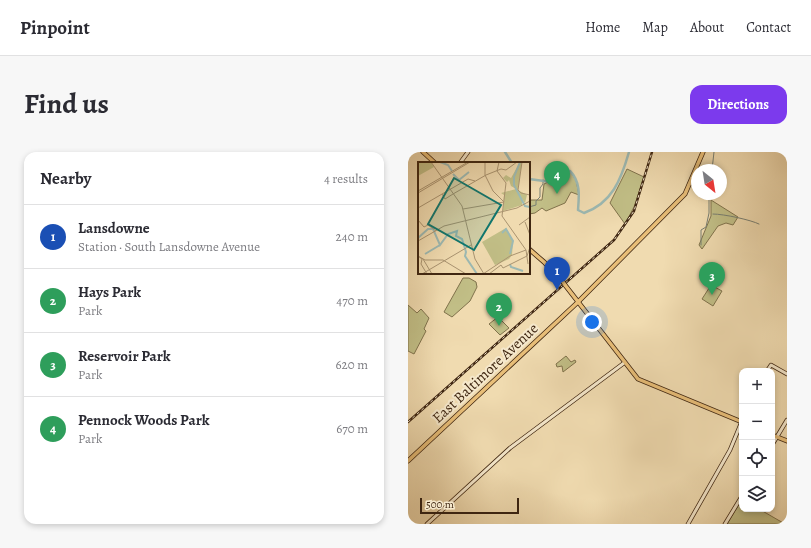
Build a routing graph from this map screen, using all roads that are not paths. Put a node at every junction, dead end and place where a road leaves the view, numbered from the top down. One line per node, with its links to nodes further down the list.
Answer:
1 (423, 152): 4 (main road)
2 (468, 152): 5 (street)
3 (703, 152): 7 (main road, East Baltimore Avenue)
4 (434, 162)
5 (461, 162)
6 (530, 250): 7 (main road)
7 (578, 302): 8 (main road); 17 (main road, East Baltimore Avenue)
8 (624, 363): 12 (main road); 19 (street)
9 (770, 368): 10 (street)
10 (787, 374)
11 (787, 420): 14 (street)
12 (739, 421)
13 (739, 429): 20 (street)
14 (777, 437): 15 (street); 16 (main road)
15 (775, 440)
16 (787, 441)
17 (408, 461)
18 (739, 501): 21 (street)
19 (427, 524)
20 (688, 524)
21 (725, 524)

